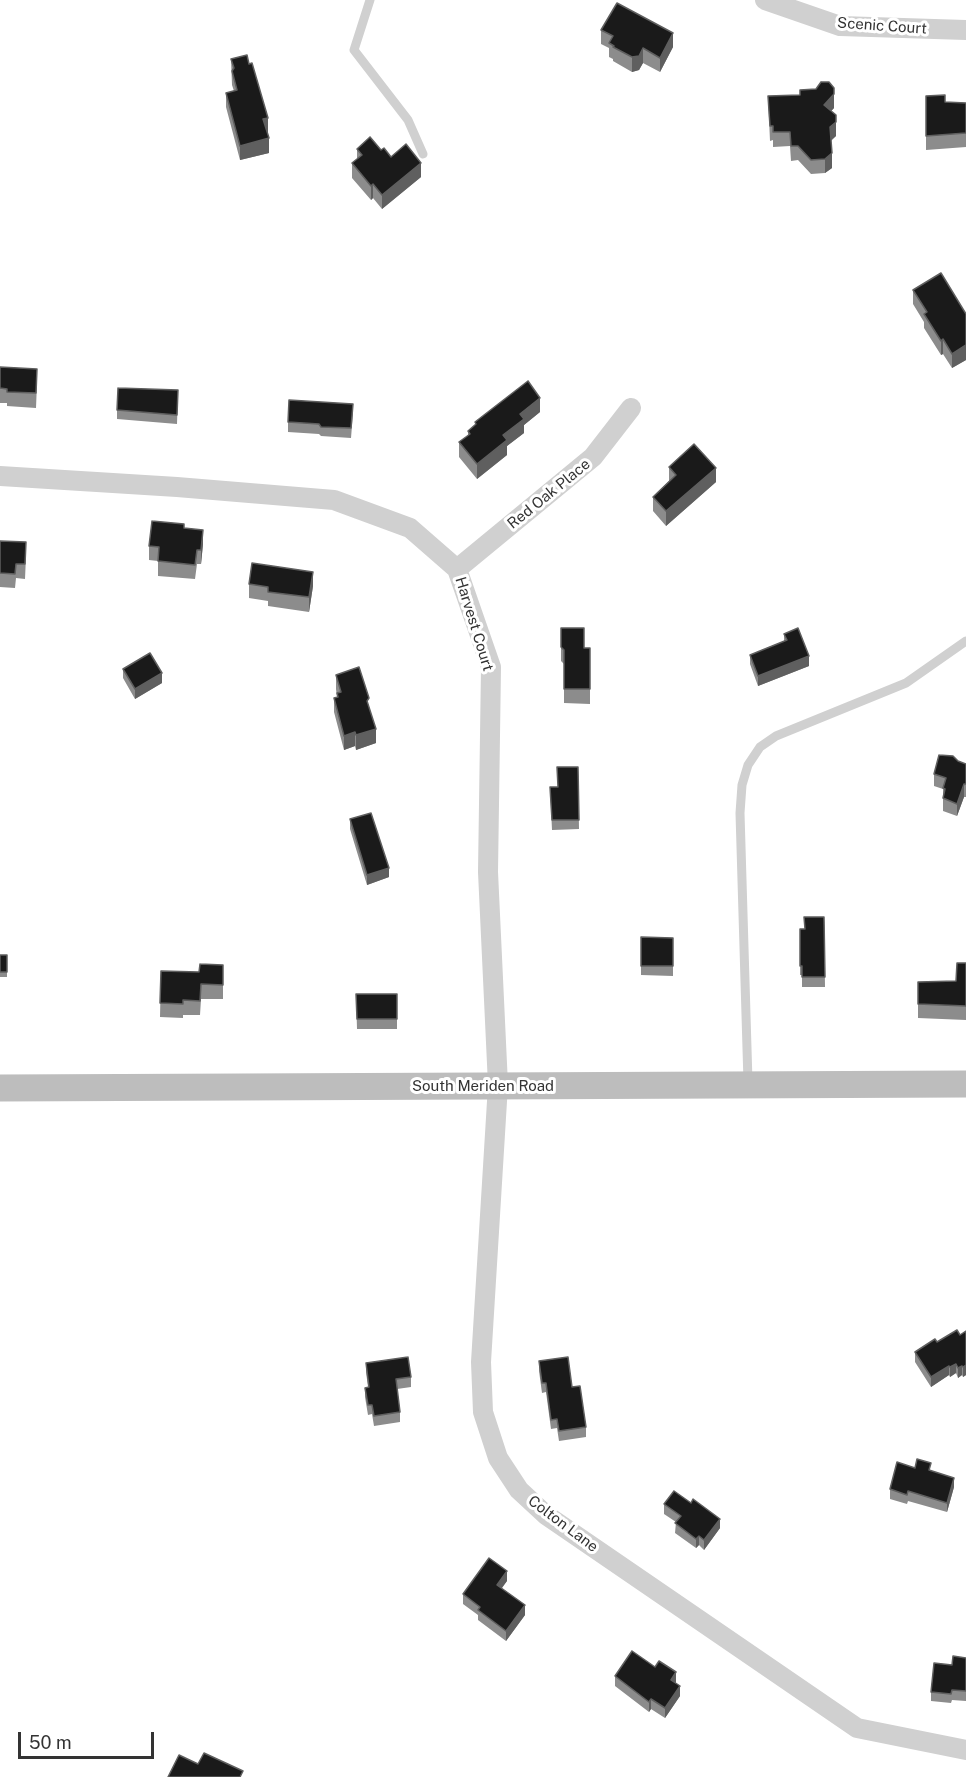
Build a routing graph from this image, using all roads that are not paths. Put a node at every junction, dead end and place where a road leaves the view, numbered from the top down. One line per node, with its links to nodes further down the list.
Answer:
1 (370, 0): 4 (lane)
2 (765, 0): 3 (street, Scenic Court)
3 (966, 30)
4 (423, 154)
5 (631, 408): 7 (street, Red Oak Place)
6 (0, 477): 7 (street, Harvest Court)
7 (457, 569): 11 (street, Harvest Court)
8 (966, 641): 9 (lane)
9 (748, 1084): 10 (main road, South Meriden Road); 11 (main road, South Meriden Road)
10 (966, 1084)
11 (498, 1085): 12 (main road, South Meriden Road); 13 (street, Colton Lane)
12 (0, 1088)
13 (966, 1750)

